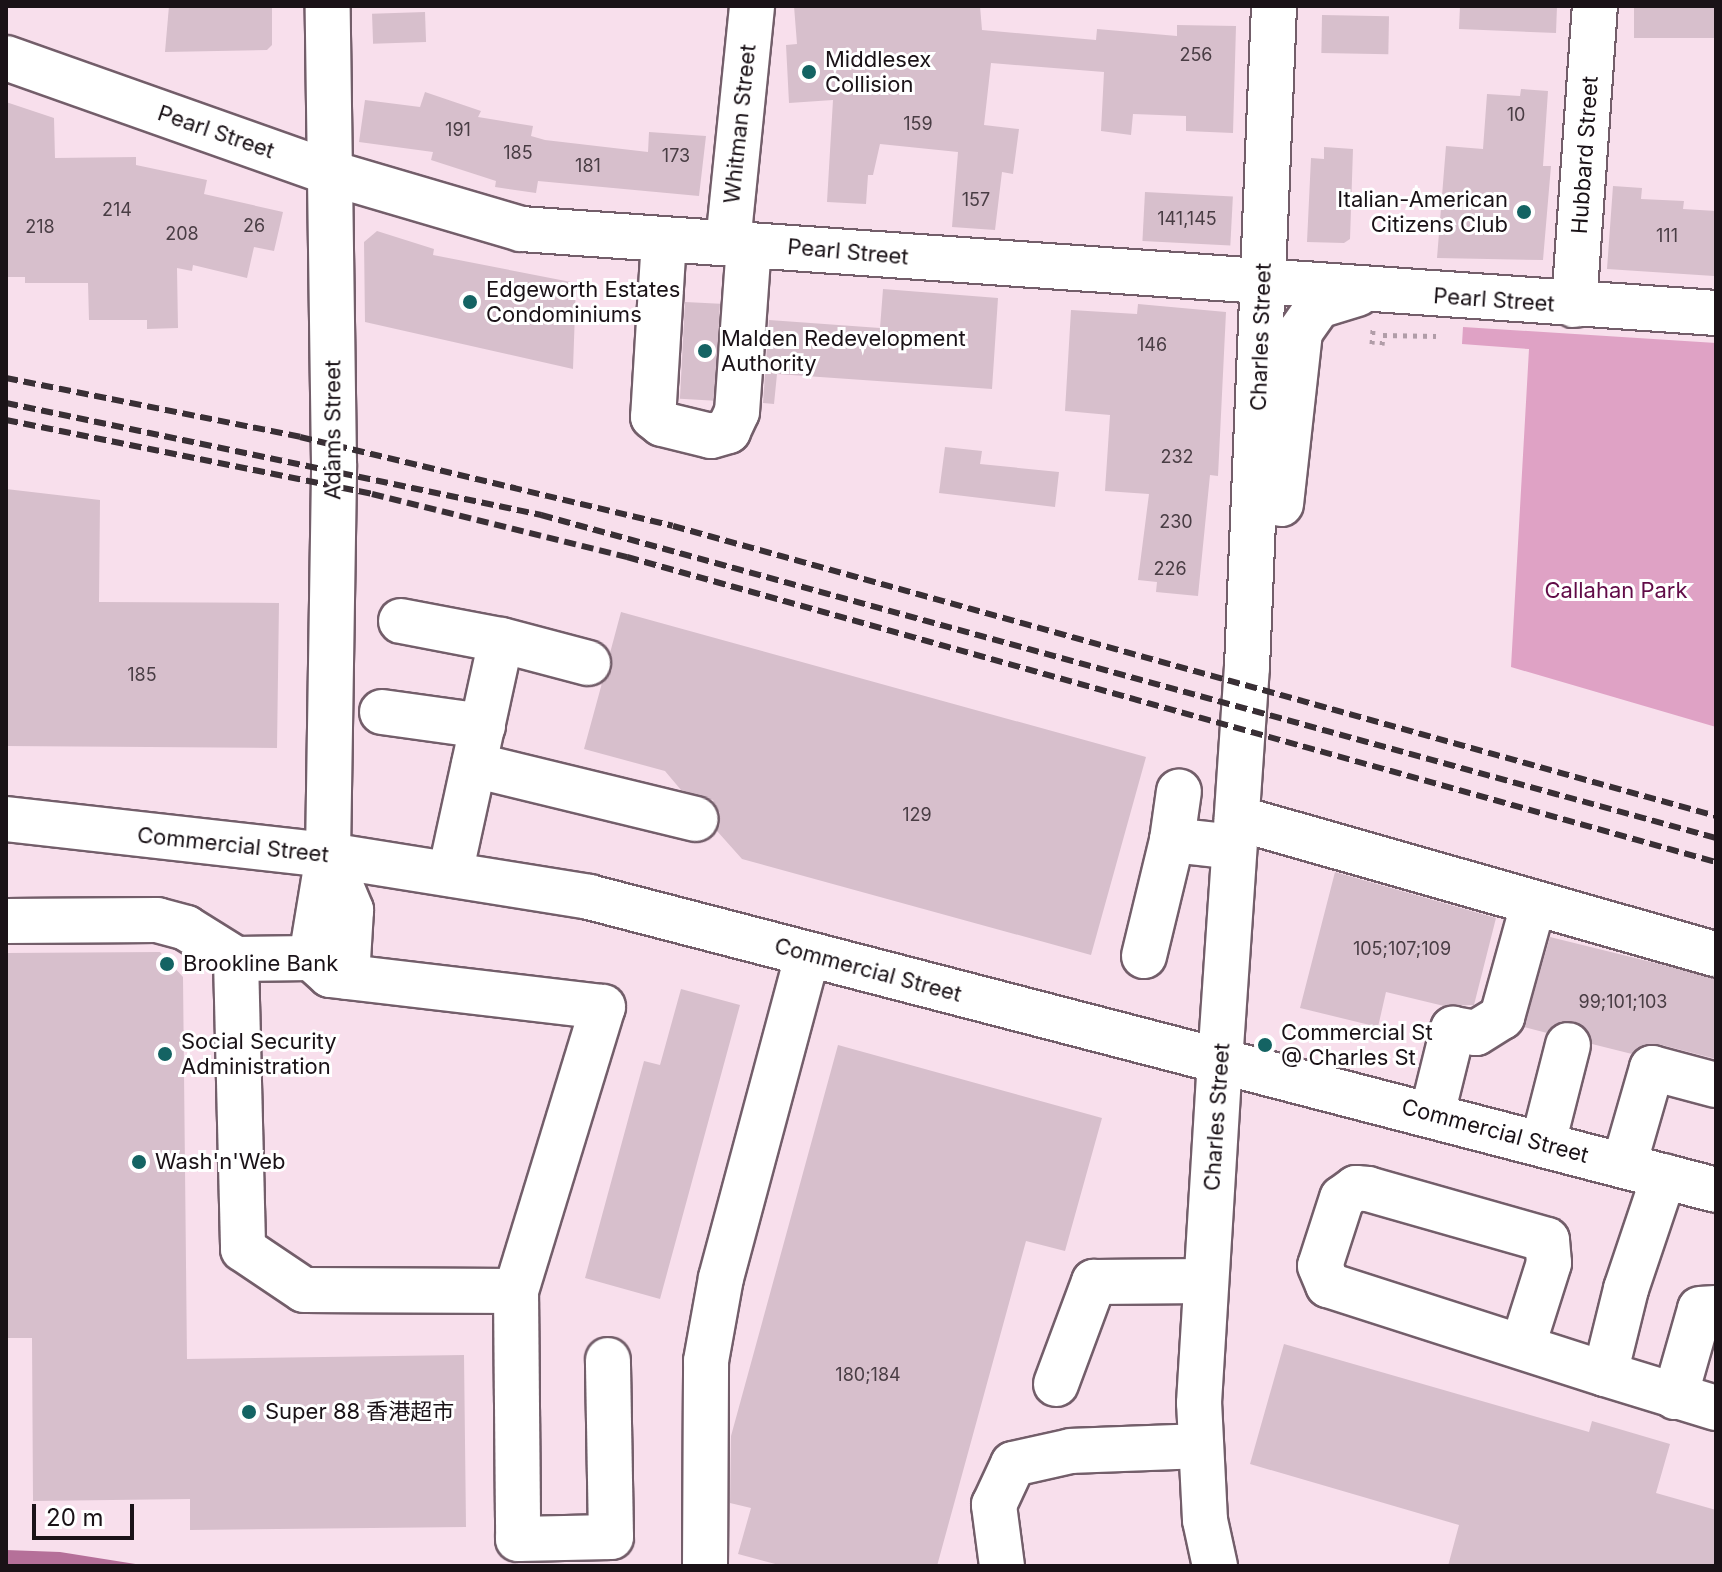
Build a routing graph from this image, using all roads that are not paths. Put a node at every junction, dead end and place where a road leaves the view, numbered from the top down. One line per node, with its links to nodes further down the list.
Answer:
1 (328, 6): 6 (street, Adams Street)
2 (752, 6): 8 (street, Whitman Street)
3 (1274, 6): 9 (street, Charles Street)
4 (1595, 6): 11 (street, Hubbard Street)
5 (6, 58): 6 (street, Pearl Street)
6 (331, 173): 7 (street, Pearl Street); 24 (street, Adams Street)
7 (664, 239): 8 (street, Pearl Street); 8 (street, Whitman Street)
8 (739, 244): 9 (street, Pearl Street)
9 (1263, 285): 10 (street, Pearl Street); 16 (street, Charles Street)
10 (1376, 292): 11 (street, Pearl Street); 16 (street, Charles Street)
11 (1574, 305): 12 (street, Pearl Street)
12 (1716, 313)
13 (401, 621): 14 (street)
14 (501, 640): 15 (street); 18 (street)
15 (588, 663)
16 (1247, 667): 22 (street, Charles Street)
17 (382, 712): 18 (street)
18 (479, 746): 21 (street); 25 (street)
19 (1179, 791): 23 (street)
20 (6, 819): 24 (street, Commercial Street)
21 (696, 819)
22 (1235, 832): 23 (street); 26 (street); 34 (street, Charles Street)
23 (1172, 840): 30 (street)
24 (328, 855): 25 (street, Commercial Street); 32 (street, Adams Street)
25 (450, 874): 28 (street, Commercial Street)
26 (1533, 905): 29 (street); 36 (street)
27 (6, 921): 31 (street)
28 (808, 954): 34 (street, Commercial Street); 49 (street)
29 (1716, 954)
30 (1144, 956)
31 (236, 959): 32 (street); 41 (street)
32 (329, 968): 41 (street)
33 (1568, 1045): 37 (street)
34 (1220, 1062): 36 (street, Commercial Street); 40 (street, Charles Street)
35 (1716, 1085): 38 (street)
36 (1432, 1114): 37 (street, Commercial Street)
37 (1543, 1143): 38 (street, Commercial Street)
38 (1644, 1171): 39 (street, Commercial Street); 45 (street)
39 (1716, 1190)
40 (1206, 1281): 46 (street); 48 (street, Charles Street)
41 (516, 1291): 44 (street)
42 (1716, 1308): 47 (street)
43 (1523, 1345): 43 (street); 45 (street)
44 (608, 1360)
45 (1605, 1374): 47 (street)
46 (1056, 1384)
47 (1696, 1402)
48 (1201, 1446): 50 (street); 51 (street, Charles Street)
49 (705, 1566)
50 (1002, 1566)
51 (1215, 1566)

